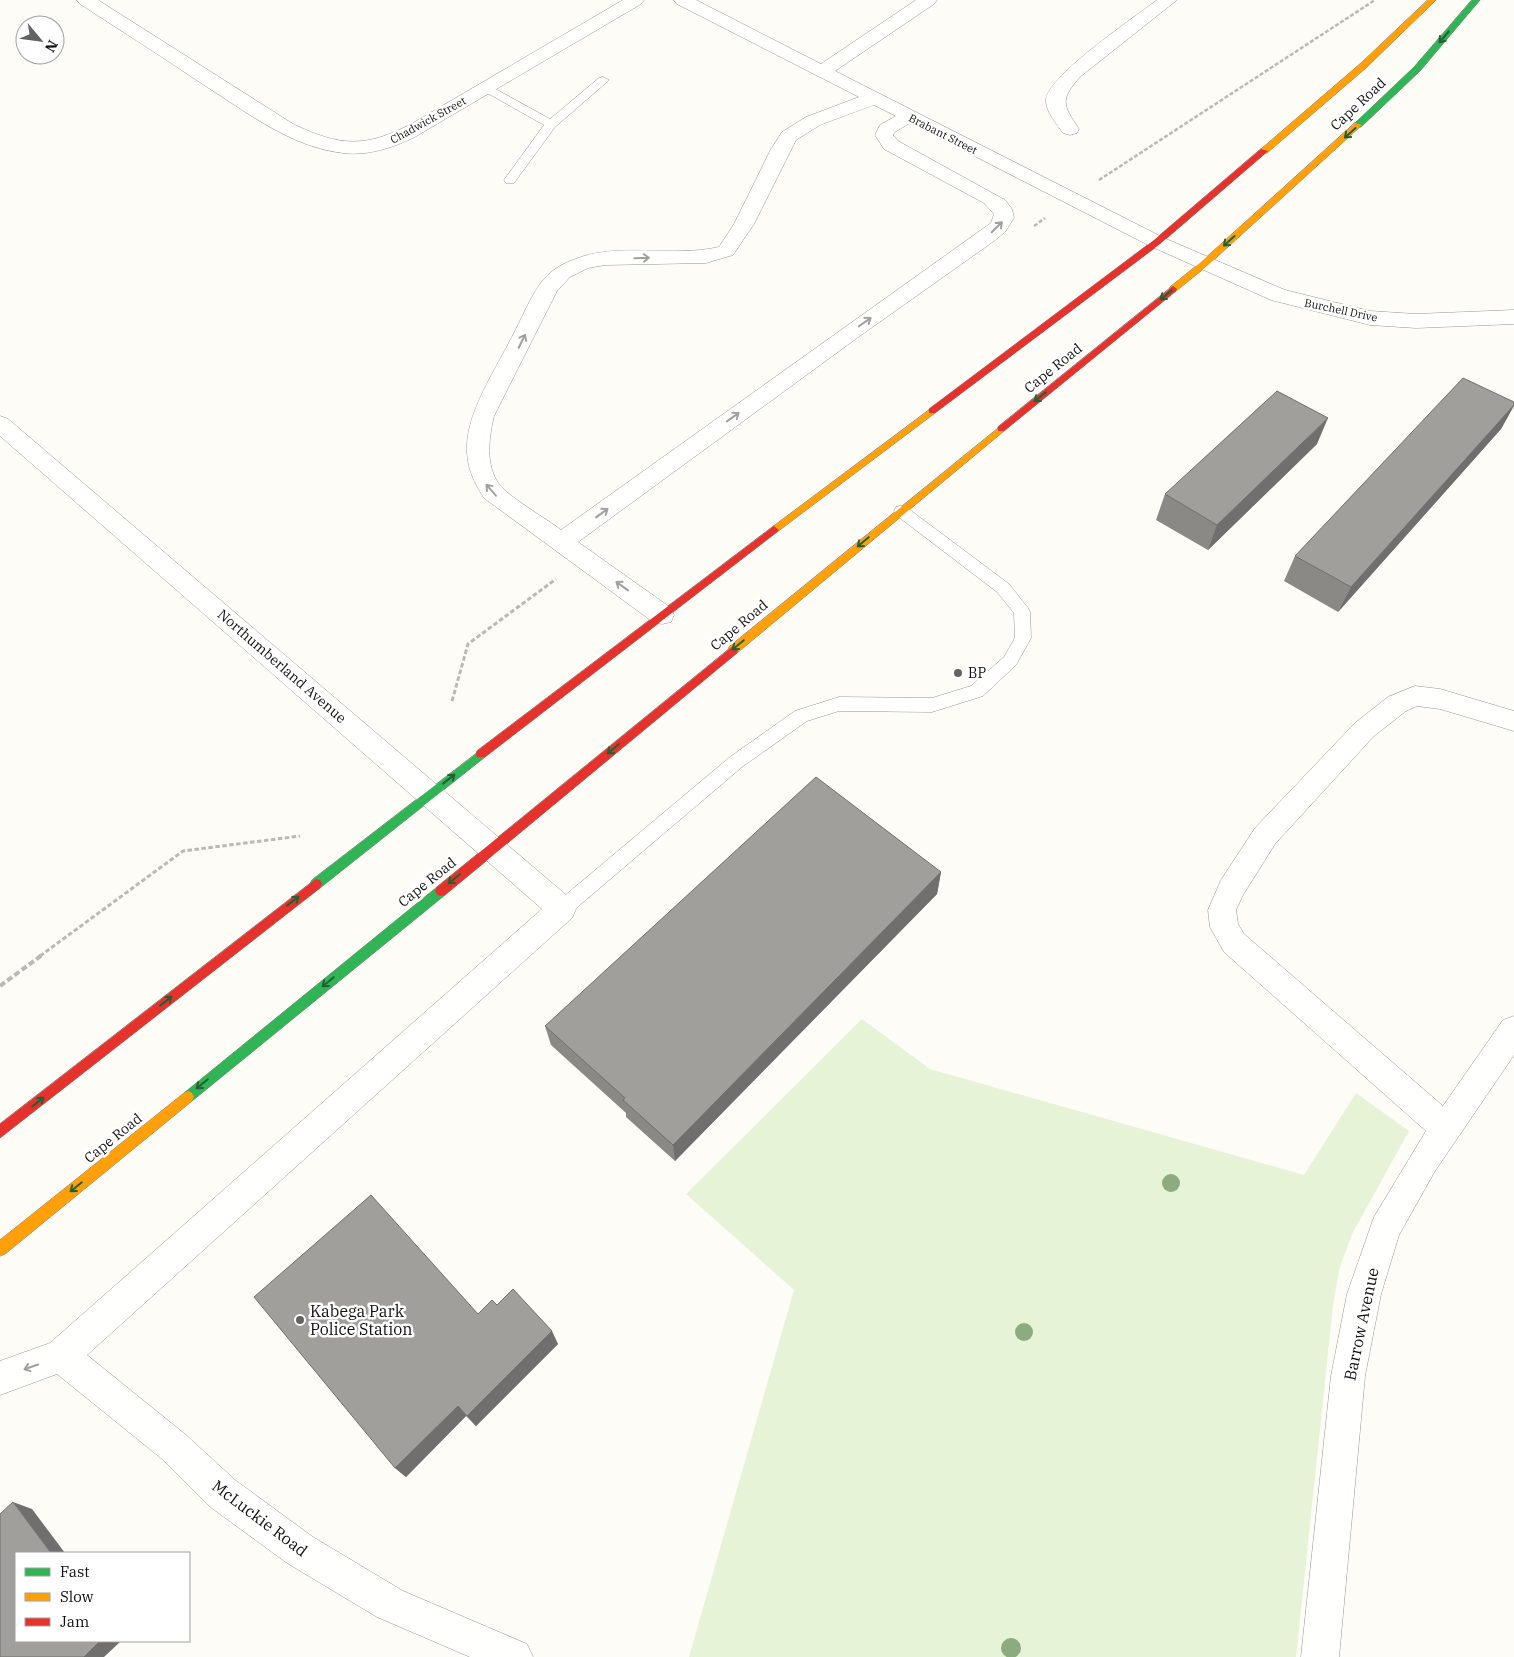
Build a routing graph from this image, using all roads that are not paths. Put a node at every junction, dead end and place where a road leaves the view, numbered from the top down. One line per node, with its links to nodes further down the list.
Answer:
1 (86, 0): 10 (street, Chadwick Street)
2 (635, 0): 10 (street, Chadwick Street)
3 (683, 0): 8 (street, Brabant Street)
4 (928, 0): 8 (street)
5 (1168, 0): 14 (street)
6 (1432, 0): 16 (main road, Cape Road)
7 (1476, 0): 17 (main road, Cape Road, one-way to 17)
8 (821, 72): 11 (street, Brabant Street)
9 (603, 80): 13 (lane)
10 (486, 88): 13 (lane)
11 (874, 98): 12 (street, Brabant Street); 21 (street, one-way to 11)
12 (909, 116): 16 (street, Brabant Street); 21 (street, one-way to 12)
13 (550, 124): 15 (lane)
14 (1070, 128)
15 (510, 180)
16 (1157, 242): 17 (street, Brabant Street); 22 (main road, Cape Road)
17 (1204, 264): 18 (street, Burchell Drive); 20 (main road, Cape Road, one-way to 20)
18 (1514, 317)
19 (0, 424): 24 (street, Northumberland Avenue)
20 (901, 511): 25 (main road, Cape Road, one-way to 25); 26 (lane)
21 (562, 541): 22 (street, one-way to 21)
22 (662, 615): 24 (main road, Cape Road, one-way to 22)
23 (1514, 721): 28 (street)
24 (430, 793): 25 (street, Northumberland Avenue); 29 (main road, Cape Road, one-way to 24)
25 (492, 849): 26 (street, Northumberland Avenue); 30 (main road, Cape Road, one-way to 30)
26 (562, 909): 31 (street)
27 (1514, 1030): 28 (street, Barrow Avenue)
28 (1446, 1129): 34 (street, Barrow Avenue)
29 (0, 1132)
30 (0, 1249)
31 (61, 1356): 32 (street, one-way to 32); 33 (street, McLuckie Road)
32 (0, 1378)
33 (514, 1657)
34 (1320, 1657)

